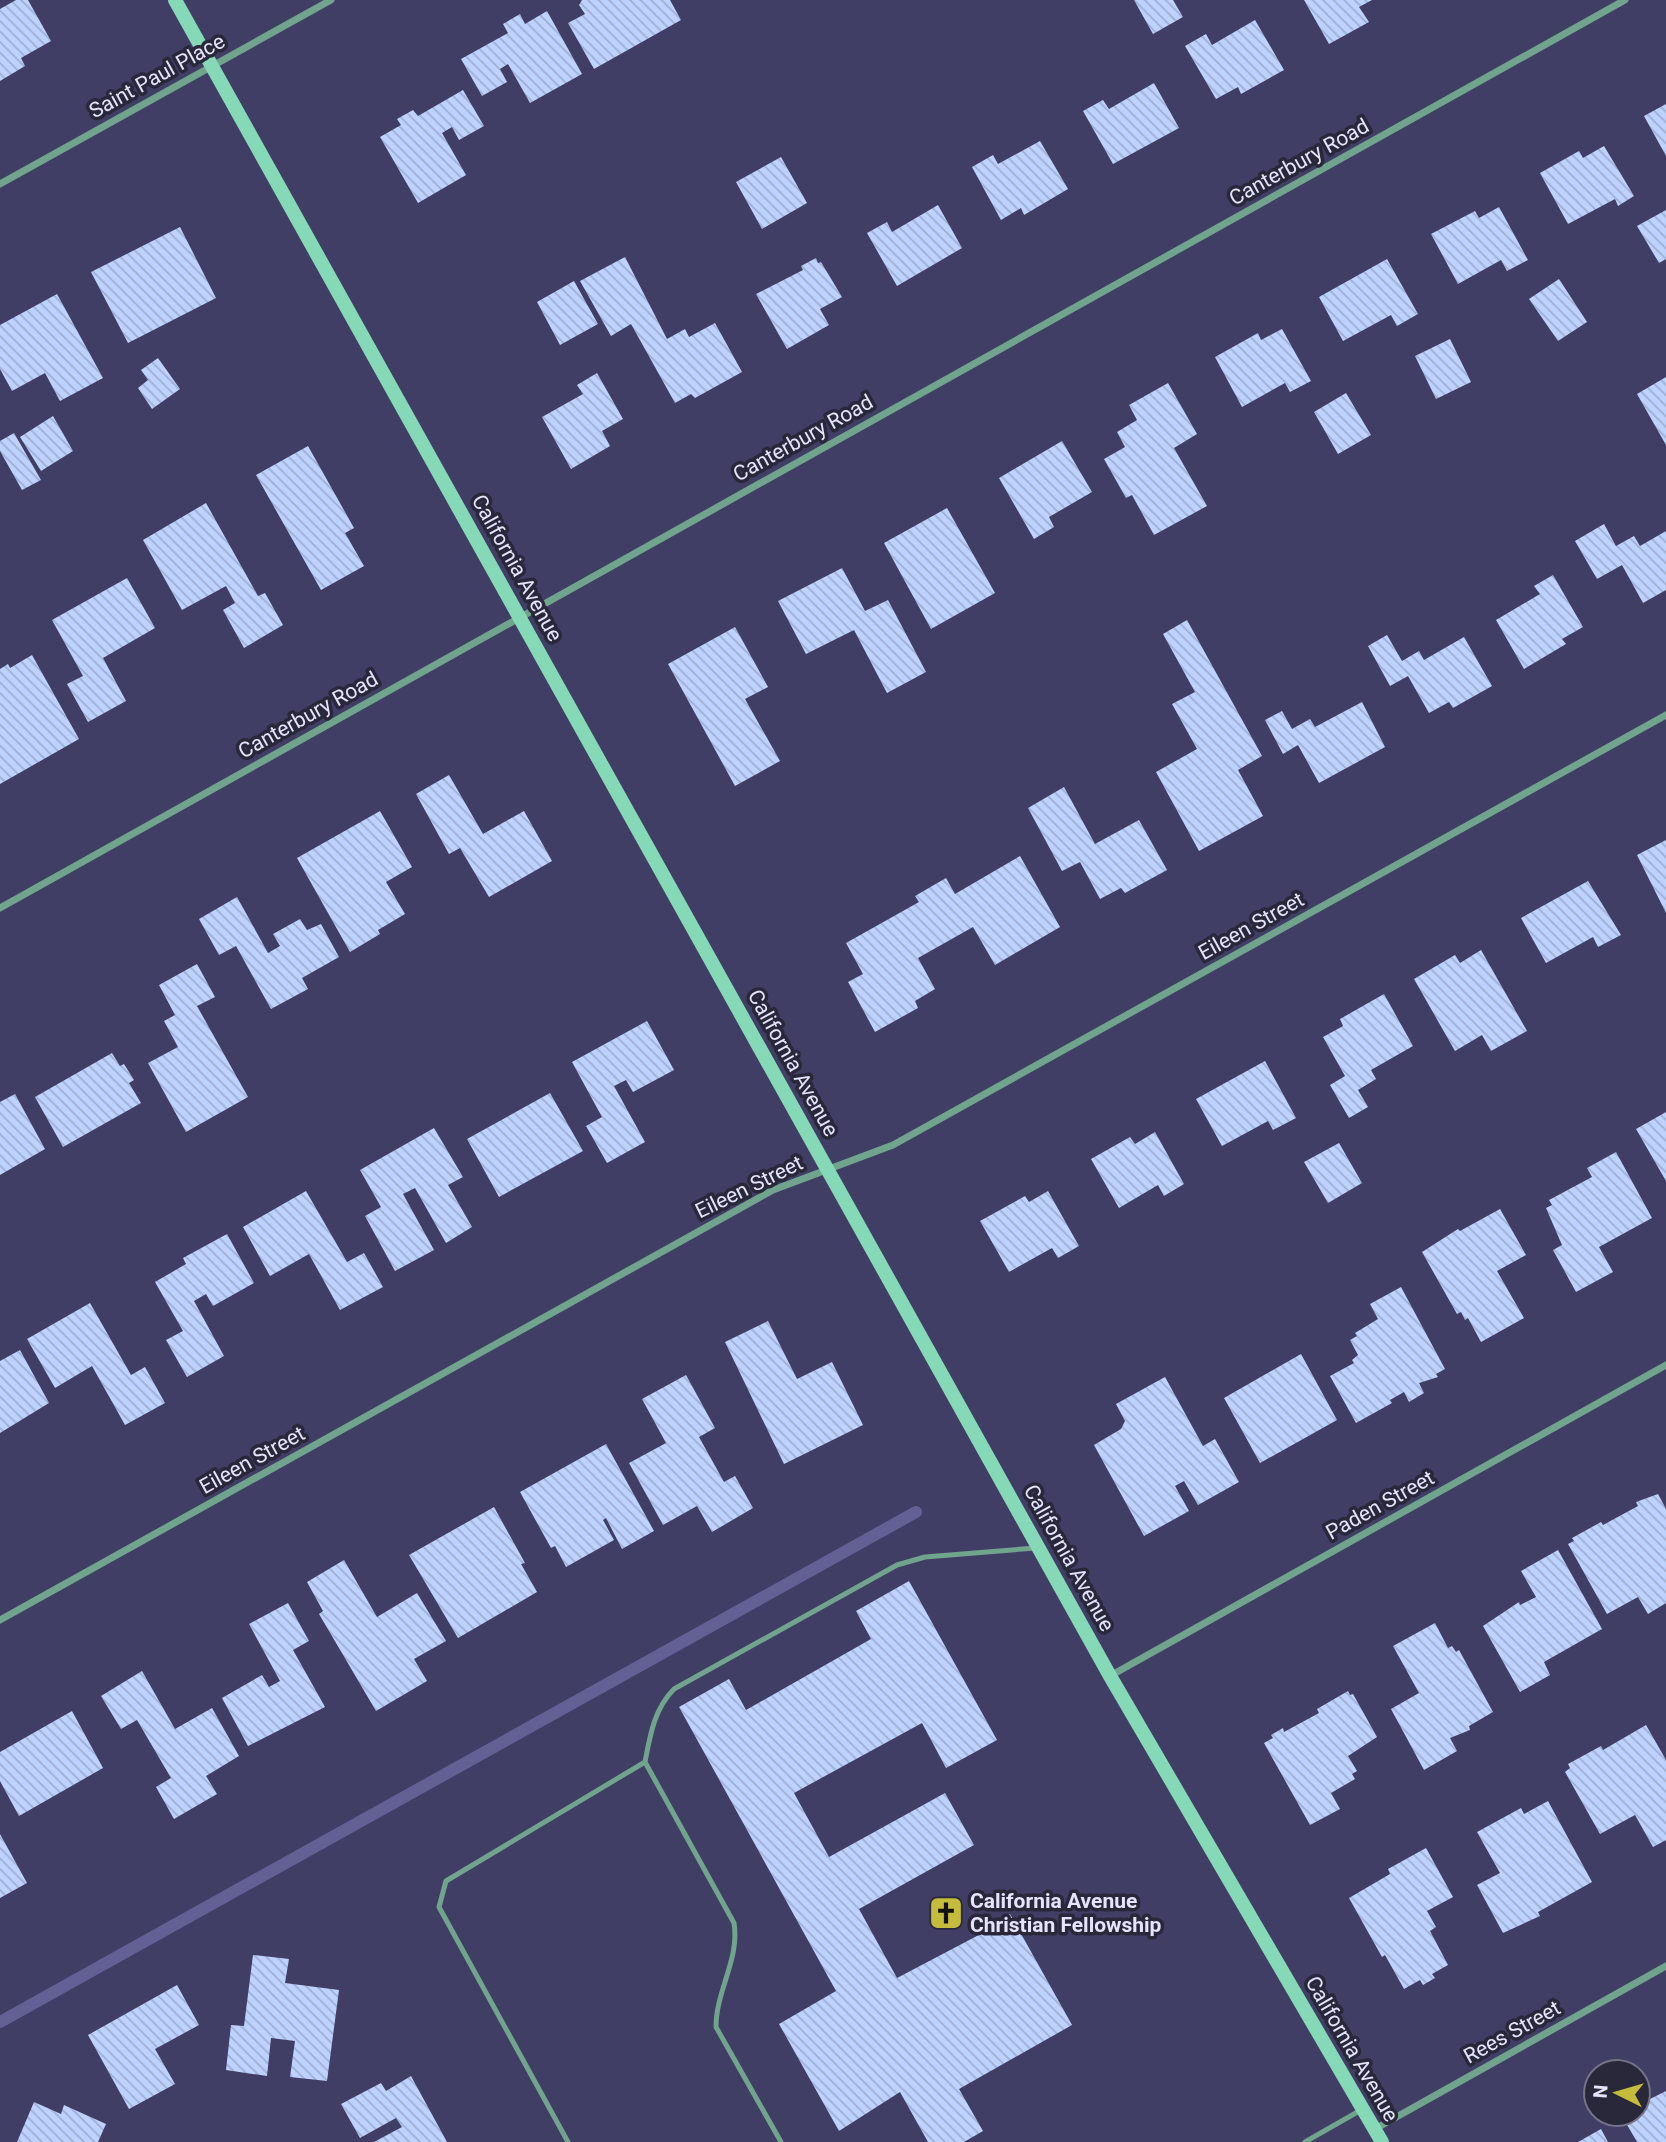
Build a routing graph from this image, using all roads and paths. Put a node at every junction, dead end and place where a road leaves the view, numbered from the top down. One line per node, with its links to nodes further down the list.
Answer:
1 (175, 0): 4 (main road, California Avenue)
2 (331, 0): 4 (street, Saint Paul Place)
3 (1625, 0): 6 (street, Canterbury Road)
4 (212, 65): 5 (street, Saint Paul Place); 6 (main road, California Avenue)
5 (0, 184)
6 (520, 615): 8 (street, Canterbury Road); 9 (main road, California Avenue)
7 (1666, 715): 9 (street, Eileen Street)
8 (0, 908)
9 (828, 1169): 11 (main road, California Avenue); 12 (street, Eileen Street)
10 (1666, 1365): 13 (street, Paden Street)
11 (1039, 1548): 13 (main road, California Avenue); 14 (lane)
12 (0, 1620)
13 (1110, 1676): 16 (main road, California Avenue)
14 (645, 1762): 18 (lane); 19 (lane)
15 (1666, 1966): 17 (street, Rees Street)
16 (1363, 2109): 17 (main road, California Avenue); 20 (lane)
17 (1375, 2129): 21 (main road, California Avenue)
18 (568, 2142)
19 (781, 2142)
20 (1305, 2142)
21 (1382, 2142)

